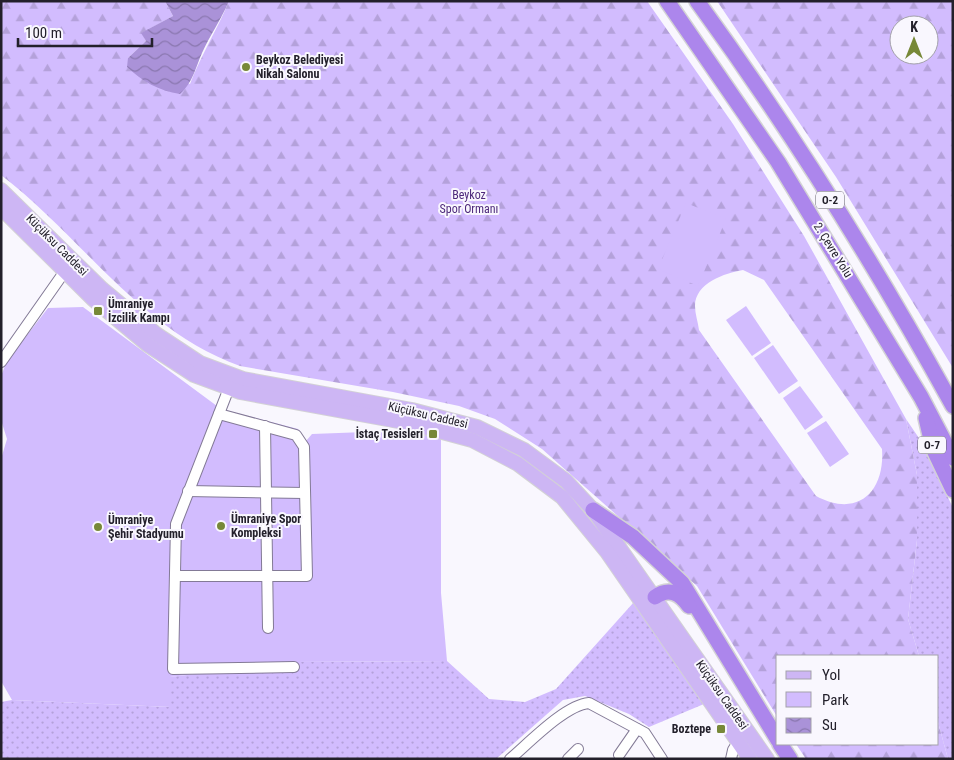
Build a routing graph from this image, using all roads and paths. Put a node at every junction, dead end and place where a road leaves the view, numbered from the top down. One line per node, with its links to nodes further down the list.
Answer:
1 (667, 1): 8 (highway, 2. Çevre Yolu / O-2)
2 (697, 1): 9 (highway, 2. Çevre Yolu / O-2)
3 (1, 190): 4 (main road, Küçüksu Caddesi)
4 (11, 211): 5 (main road, Küçüksu Caddesi)
5 (70, 266): 6 (street); 7 (main road, Küçüksu Caddesi)
6 (1, 362)
7 (231, 382): 10 (street); 12 (main road, Küçüksu Caddesi)
8 (921, 397): 13 (highway, 2. Çevre Yolu / O-2); 14 (highway, O-7)
9 (953, 406)
10 (219, 414): 11 (street); 15 (street)
11 (265, 426): 16 (street); 17 (street)
12 (487, 440): 18 (main road, Küçüksu Caddesi); 22 (main road, Küçüksu Caddesi)
13 (953, 458)
14 (953, 490)
15 (188, 491): 16 (street); 19 (street)
16 (265, 492): 17 (street); 20 (street)
17 (305, 493): 20 (street)
18 (593, 510): 21 (main road, Küçüksu Caddesi); 25 (highway)
19 (175, 576): 20 (street); 24 (street)
20 (268, 576): 23 (street)
21 (654, 597): 22 (main road); 25 (highway); 28 (main road, Küçüksu Caddesi)
22 (648, 614): 28 (main road, Küçüksu Caddesi)
23 (268, 628)
24 (294, 667)
25 (737, 675): 27 (highway)
26 (637, 729): 31 (street); 32 (street); 34 (street)
27 (776, 737)
28 (744, 738): 35 (street); 36 (main road, Küçüksu Caddesi); 37 (main road, Küçüksu Caddesi)
29 (781, 745): 38 (highway)
30 (578, 749): 33 (street)
31 (619, 755)
32 (510, 759)
33 (568, 759)
34 (662, 759)
35 (732, 759)
36 (750, 759)
37 (766, 759)
38 (790, 759)

